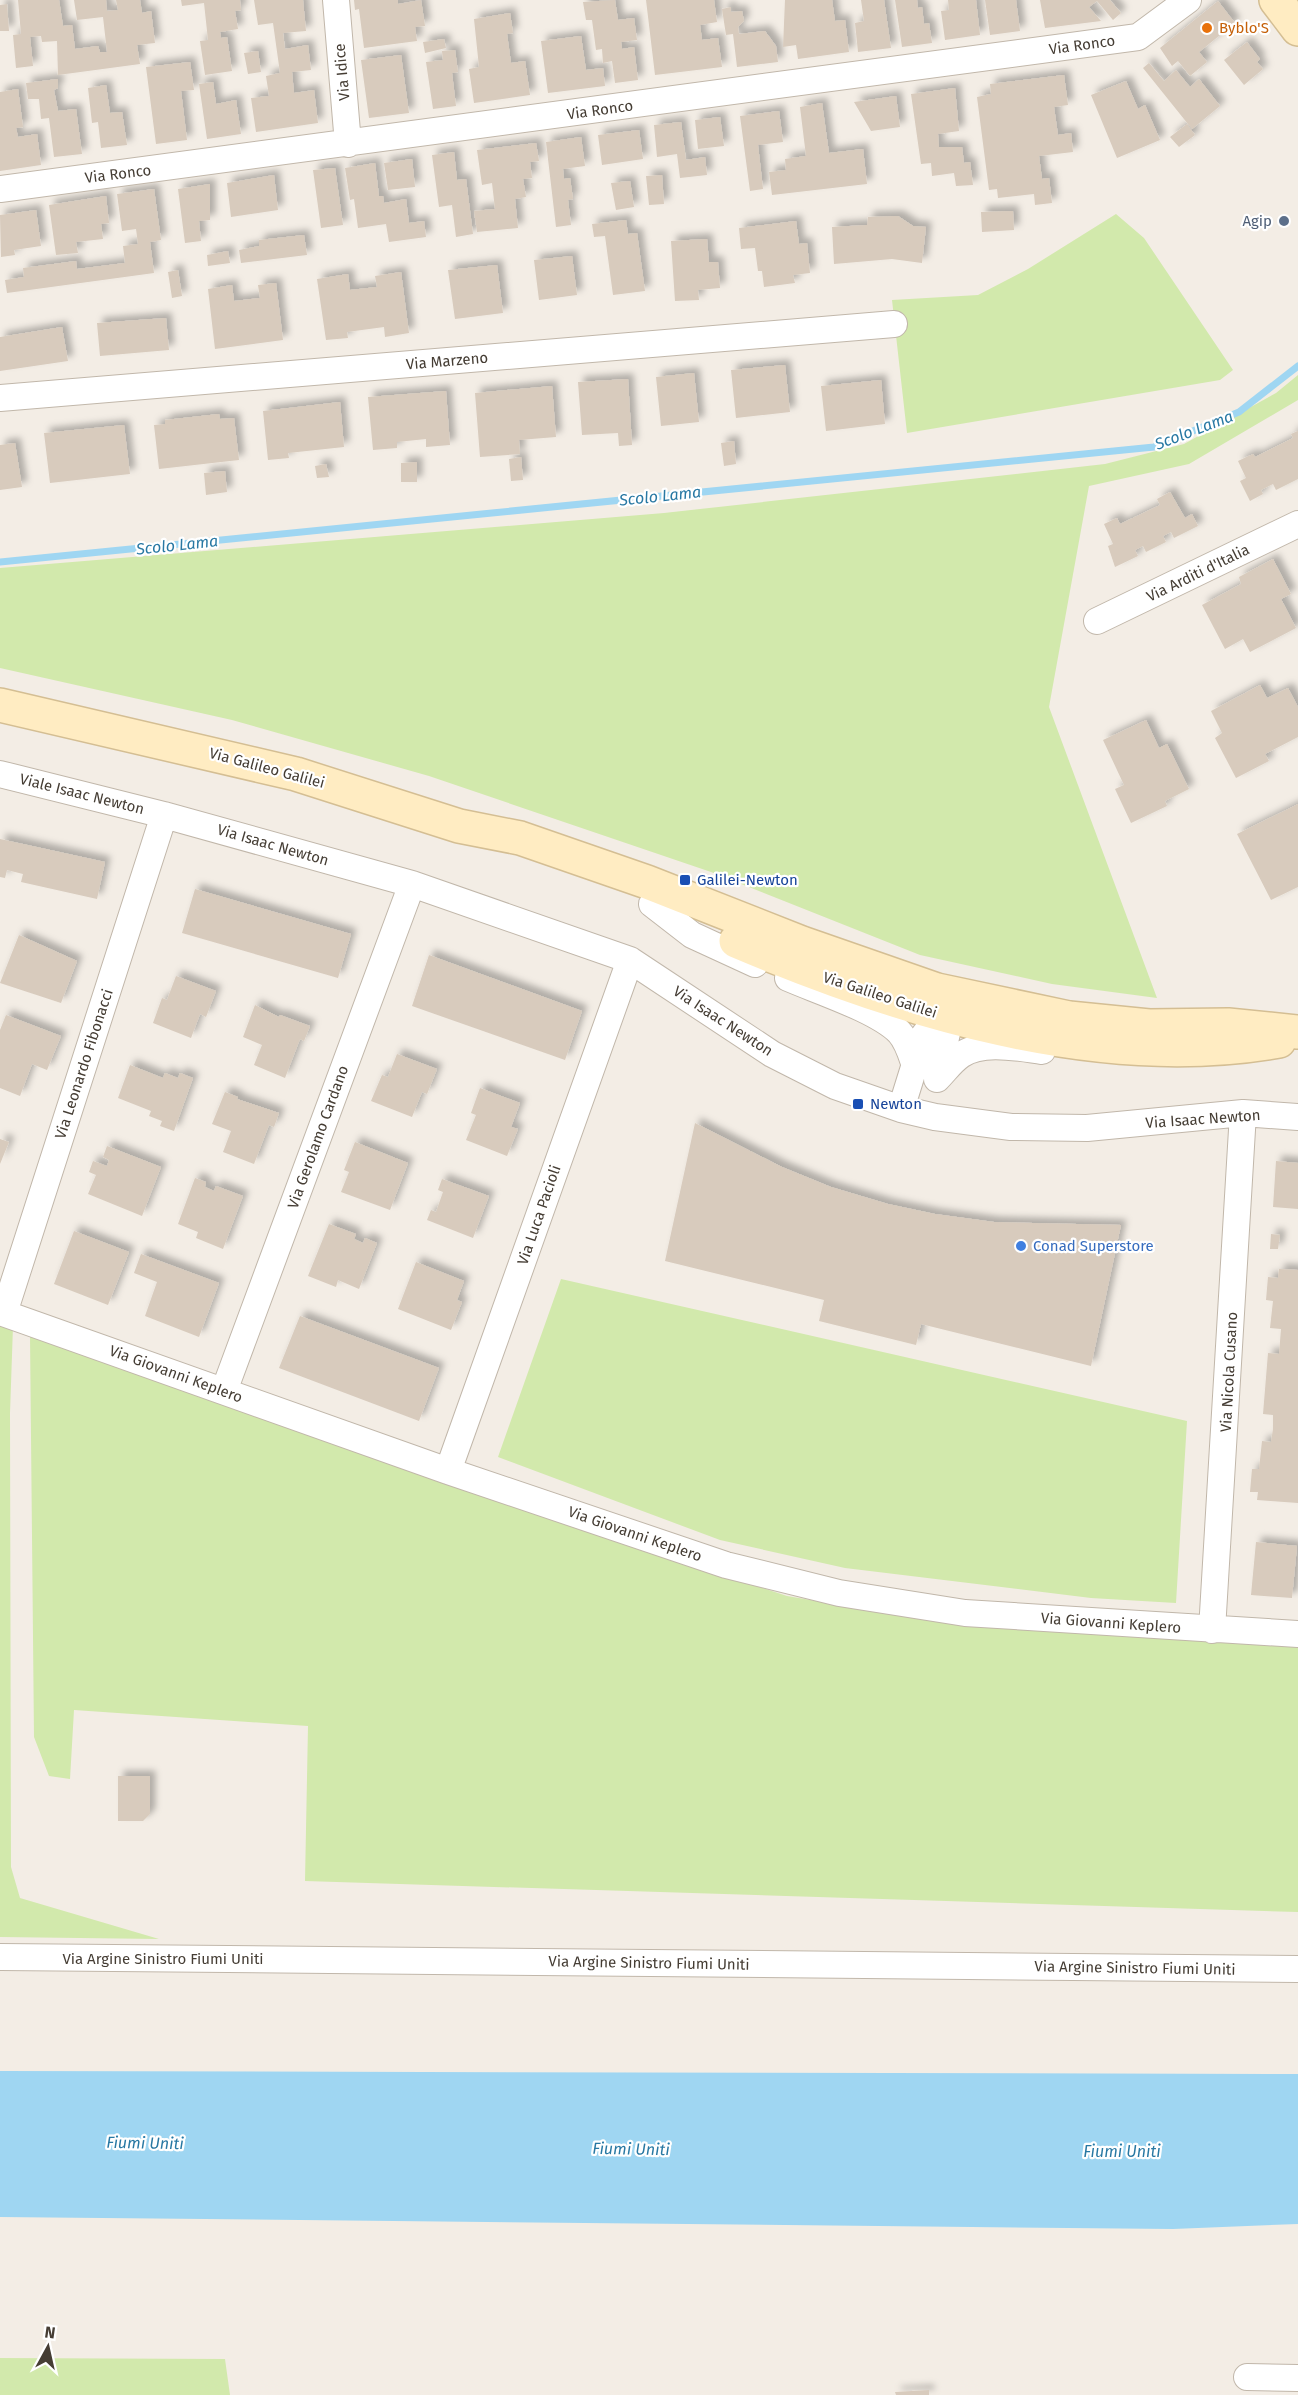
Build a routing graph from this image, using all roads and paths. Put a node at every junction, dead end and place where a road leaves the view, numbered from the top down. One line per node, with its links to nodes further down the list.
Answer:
1 (336, 0): 5 (street, Via Idice)
2 (1188, 0): 5 (street, Via Ronco)
3 (1276, 0): 4 (main road)
4 (1298, 29)
5 (348, 144): 6 (street, Via Ronco)
6 (0, 189)
7 (894, 324): 8 (street, Via Marzeno)
8 (0, 398)
9 (1298, 524): 10 (street, Via Arditi d'Italia)
10 (1097, 621)
11 (0, 705): 13 (main road, Via Galileo Galilei)
12 (0, 715): 13 (main road, Via Galileo Galilei)
13 (42, 716): 16 (main road, Via Galileo Galilei)
14 (0, 774): 15 (street, Viale Isaac Newton)
15 (165, 815): 17 (street, Via Isaac Newton); 32 (street, Via Leonardo Fibonacci)
16 (488, 833): 18 (main road, Via Galileo Galilei); 19 (main road, Via Galileo Galilei)
17 (412, 884): 20 (street, Via Isaac Newton); 33 (street, Via Gerolamo Cardano)
18 (652, 904): 21 (main road, Via Galileo Galilei); 26 (street)
19 (822, 950): 21 (street); 22 (main road, Via Galileo Galilei)
20 (630, 960): 28 (street, Via Isaac Newton); 34 (street, Via Luca Pacioli)
21 (940, 1015): 22 (street); 25 (main road, Via Galileo Galilei); 26 (street); 27 (street)
22 (1069, 1018): 23 (main road, Via Galileo Galilei)
23 (1298, 1032)
24 (1298, 1038): 25 (main road, Via Galileo Galilei)
25 (1201, 1051): 27 (street)
26 (915, 1066): 28 (street)
27 (937, 1079): 31 (street)
28 (902, 1109): 31 (street, Via Isaac Newton)
29 (1243, 1113): 30 (street, Via Isaac Newton); 31 (street, Via Isaac Newton); 35 (street, Via Nicola Cusano)
30 (1298, 1117)
31 (935, 1118)
32 (2, 1312): 33 (street, Via Giovanni Keplero)
33 (224, 1391): 34 (street, Via Giovanni Keplero)
34 (448, 1471): 35 (street, Via Giovanni Keplero)
35 (1212, 1630): 36 (street, Via Giovanni Keplero)
36 (1298, 1634)
37 (0, 1957): 38 (street, Via Argine Sinistro Fiumi Uniti)
38 (1298, 1969)
39 (1246, 2377): 40 (street)
40 (1298, 2378)

